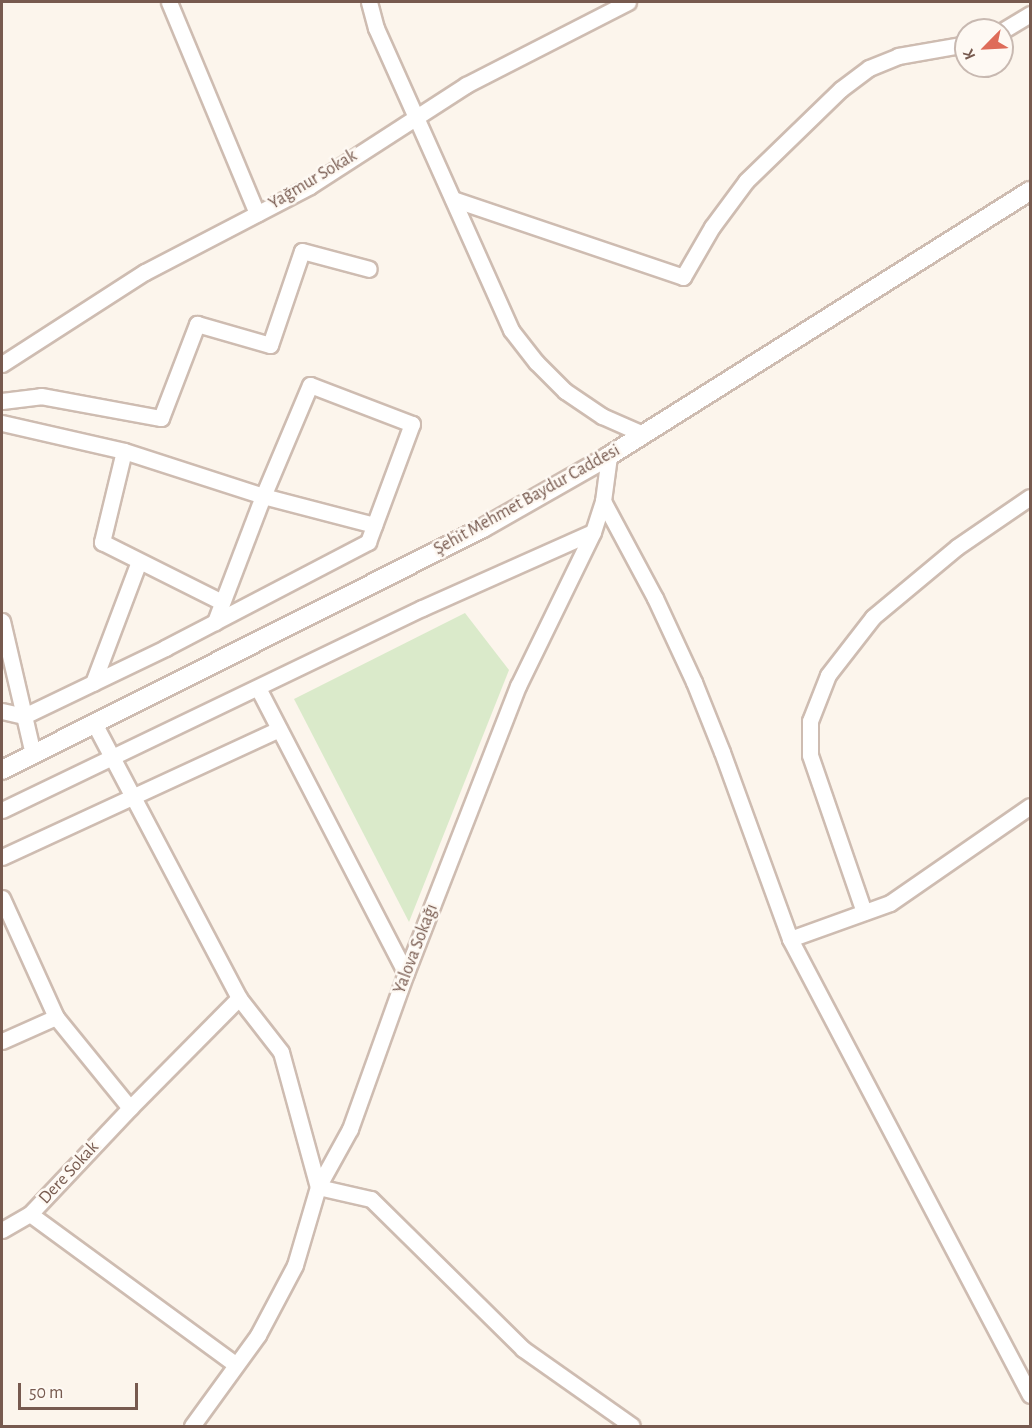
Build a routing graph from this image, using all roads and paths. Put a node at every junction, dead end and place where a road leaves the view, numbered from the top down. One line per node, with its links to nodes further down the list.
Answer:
1 (169, 2): 10 (street)
2 (369, 2): 7 (street)
3 (628, 2): 7 (street, Yağmur Sokak)
4 (1030, 14): 5 (street)
5 (1014, 24)
6 (954, 46): 9 (street)
7 (415, 116): 9 (street); 10 (street, Yağmur Sokak)
8 (1030, 191): 15 (street, Şehit Mehmet Baydur Caddesi)
9 (453, 199): 15 (street)
10 (257, 213): 12 (street, Yağmur Sokak)
11 (369, 269): 13 (street)
12 (2, 364)
13 (2, 401)
14 (2, 423): 16 (street)
15 (643, 435): 17 (street, Şehit Mehmet Baydur Caddesi)
16 (124, 452): 18 (street); 23 (street)
17 (609, 456): 20 (street, Yalova Sokağı); 31 (street, Şehit Mehmet Baydur Caddesi)
18 (262, 496): 21 (street); 21 (street); 24 (street)
19 (1030, 496): 41 (street)
20 (603, 501): 22 (street, Yalova Sokağı); 42 (street)
21 (374, 525): 26 (street)
22 (593, 532): 28 (street); 43 (street, Yalova Sokağı)
23 (140, 561): 24 (street); 27 (street)
24 (222, 602): 26 (street)
25 (2, 621): 30 (street)
26 (215, 622): 27 (street)
27 (93, 683): 30 (street)
28 (258, 688): 32 (street); 34 (street)
29 (2, 711): 30 (street)
30 (24, 716): 33 (street)
31 (94, 723): 33 (street, Şehit Mehmet Baydur Caddesi); 34 (street)
32 (279, 729): 36 (street); 43 (street)
33 (33, 754): 35 (street, Şehit Mehmet Baydur Caddesi)
34 (112, 758): 36 (street); 38 (street)
35 (2, 770)
36 (133, 796): 39 (street); 44 (street)
37 (1030, 806): 41 (street)
38 (2, 810)
39 (2, 857)
40 (2, 898): 45 (street)
41 (864, 912): 42 (street)
42 (790, 939): 52 (street)
43 (406, 973): 48 (street, Yalova Sokağı)
44 (240, 998): 47 (street, Dere Sokak); 48 (street)
45 (56, 1017): 46 (street); 47 (street)
46 (2, 1041)
47 (130, 1108): 49 (street, Dere Sokak)
48 (318, 1187): 51 (street, Yalova Sokağı); 54 (street)
49 (30, 1214): 50 (street, Dere Sokak); 51 (street)
50 (2, 1230)
51 (236, 1365): 53 (street, Yalova Sokağı)
52 (1030, 1395)
53 (192, 1426)
54 (632, 1426)

